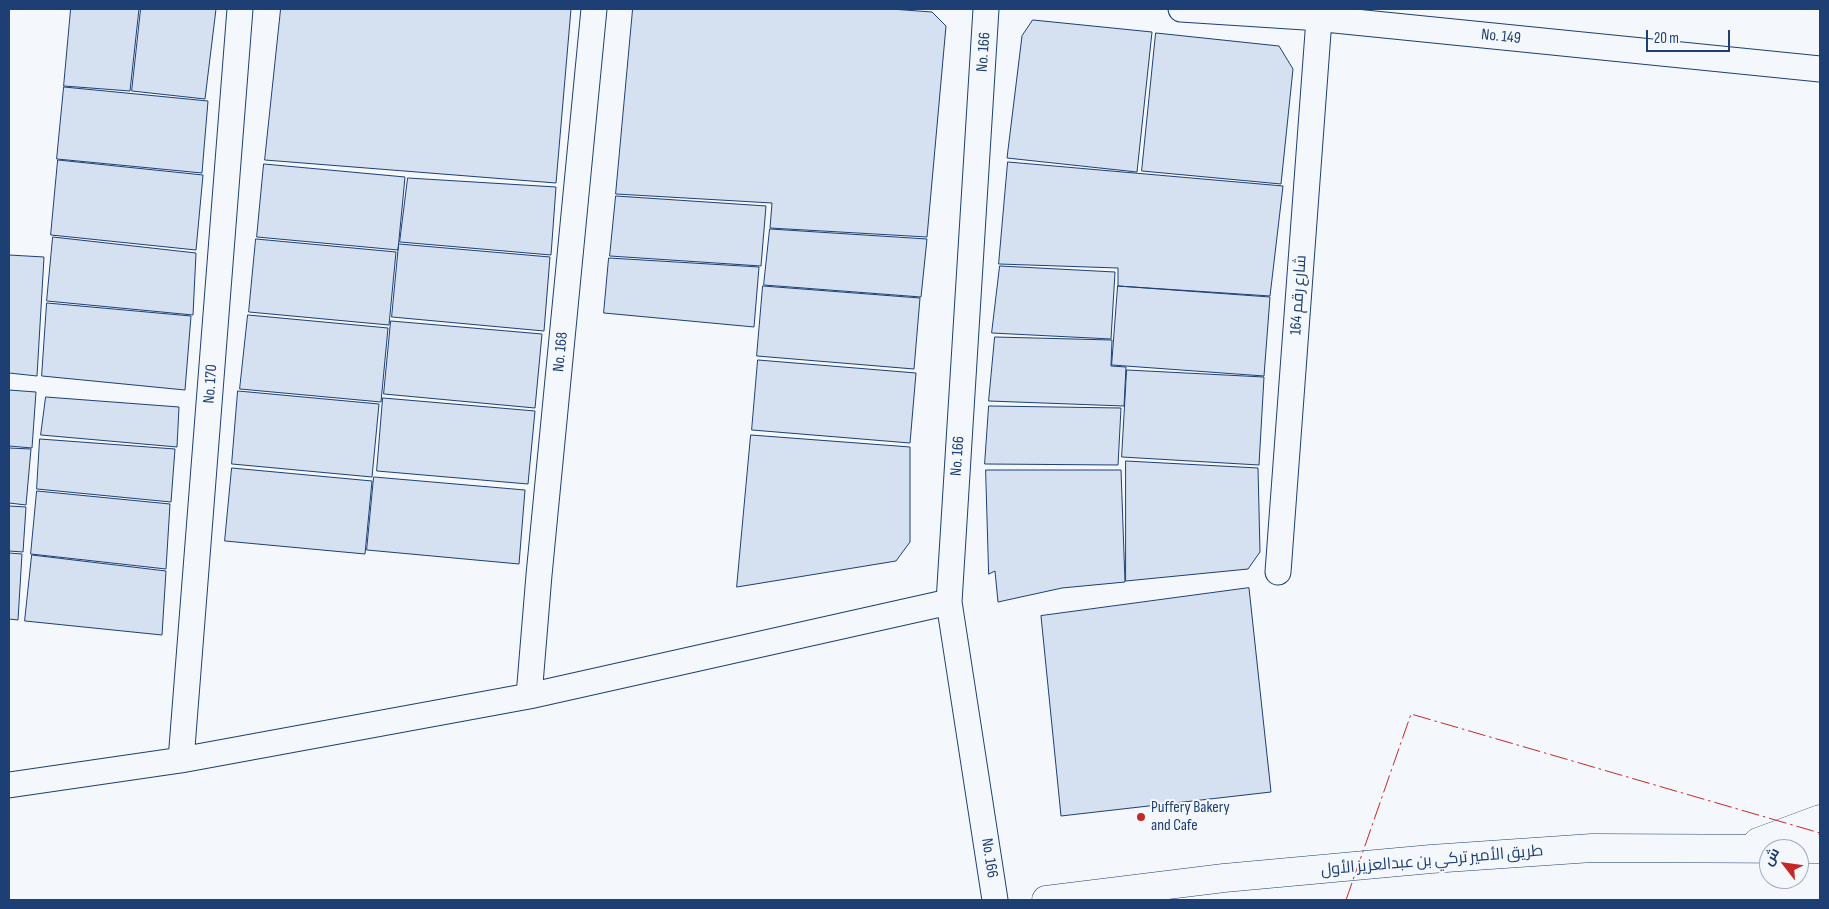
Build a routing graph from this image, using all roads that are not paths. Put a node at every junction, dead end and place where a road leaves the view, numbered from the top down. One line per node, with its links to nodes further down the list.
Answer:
1 (240, 9): 10 (street, No. 170)
2 (594, 9): 9 (street, No. 168)
3 (986, 9): 8 (street, No. 166)
4 (1181, 9): 5 (street, No. 149)
5 (1319, 19): 6 (street, No. 149); 7 (street, شارع رقم 164)
6 (1820, 69)
7 (1278, 572)
8 (949, 602): 9 (street); 15 (street, No. 166)
9 (529, 696): 10 (street)
10 (181, 760): 11 (street)
11 (9, 785)
12 (1820, 819): 13 (main road)
13 (1742, 848): 14 (main road, طريق الأمير تركي بن عبدالعزيز الأول); 16 (main road, طريق الأمير تركي بن عبدالعزيز الأول)
14 (1820, 849)
15 (995, 900)
16 (1046, 900)

